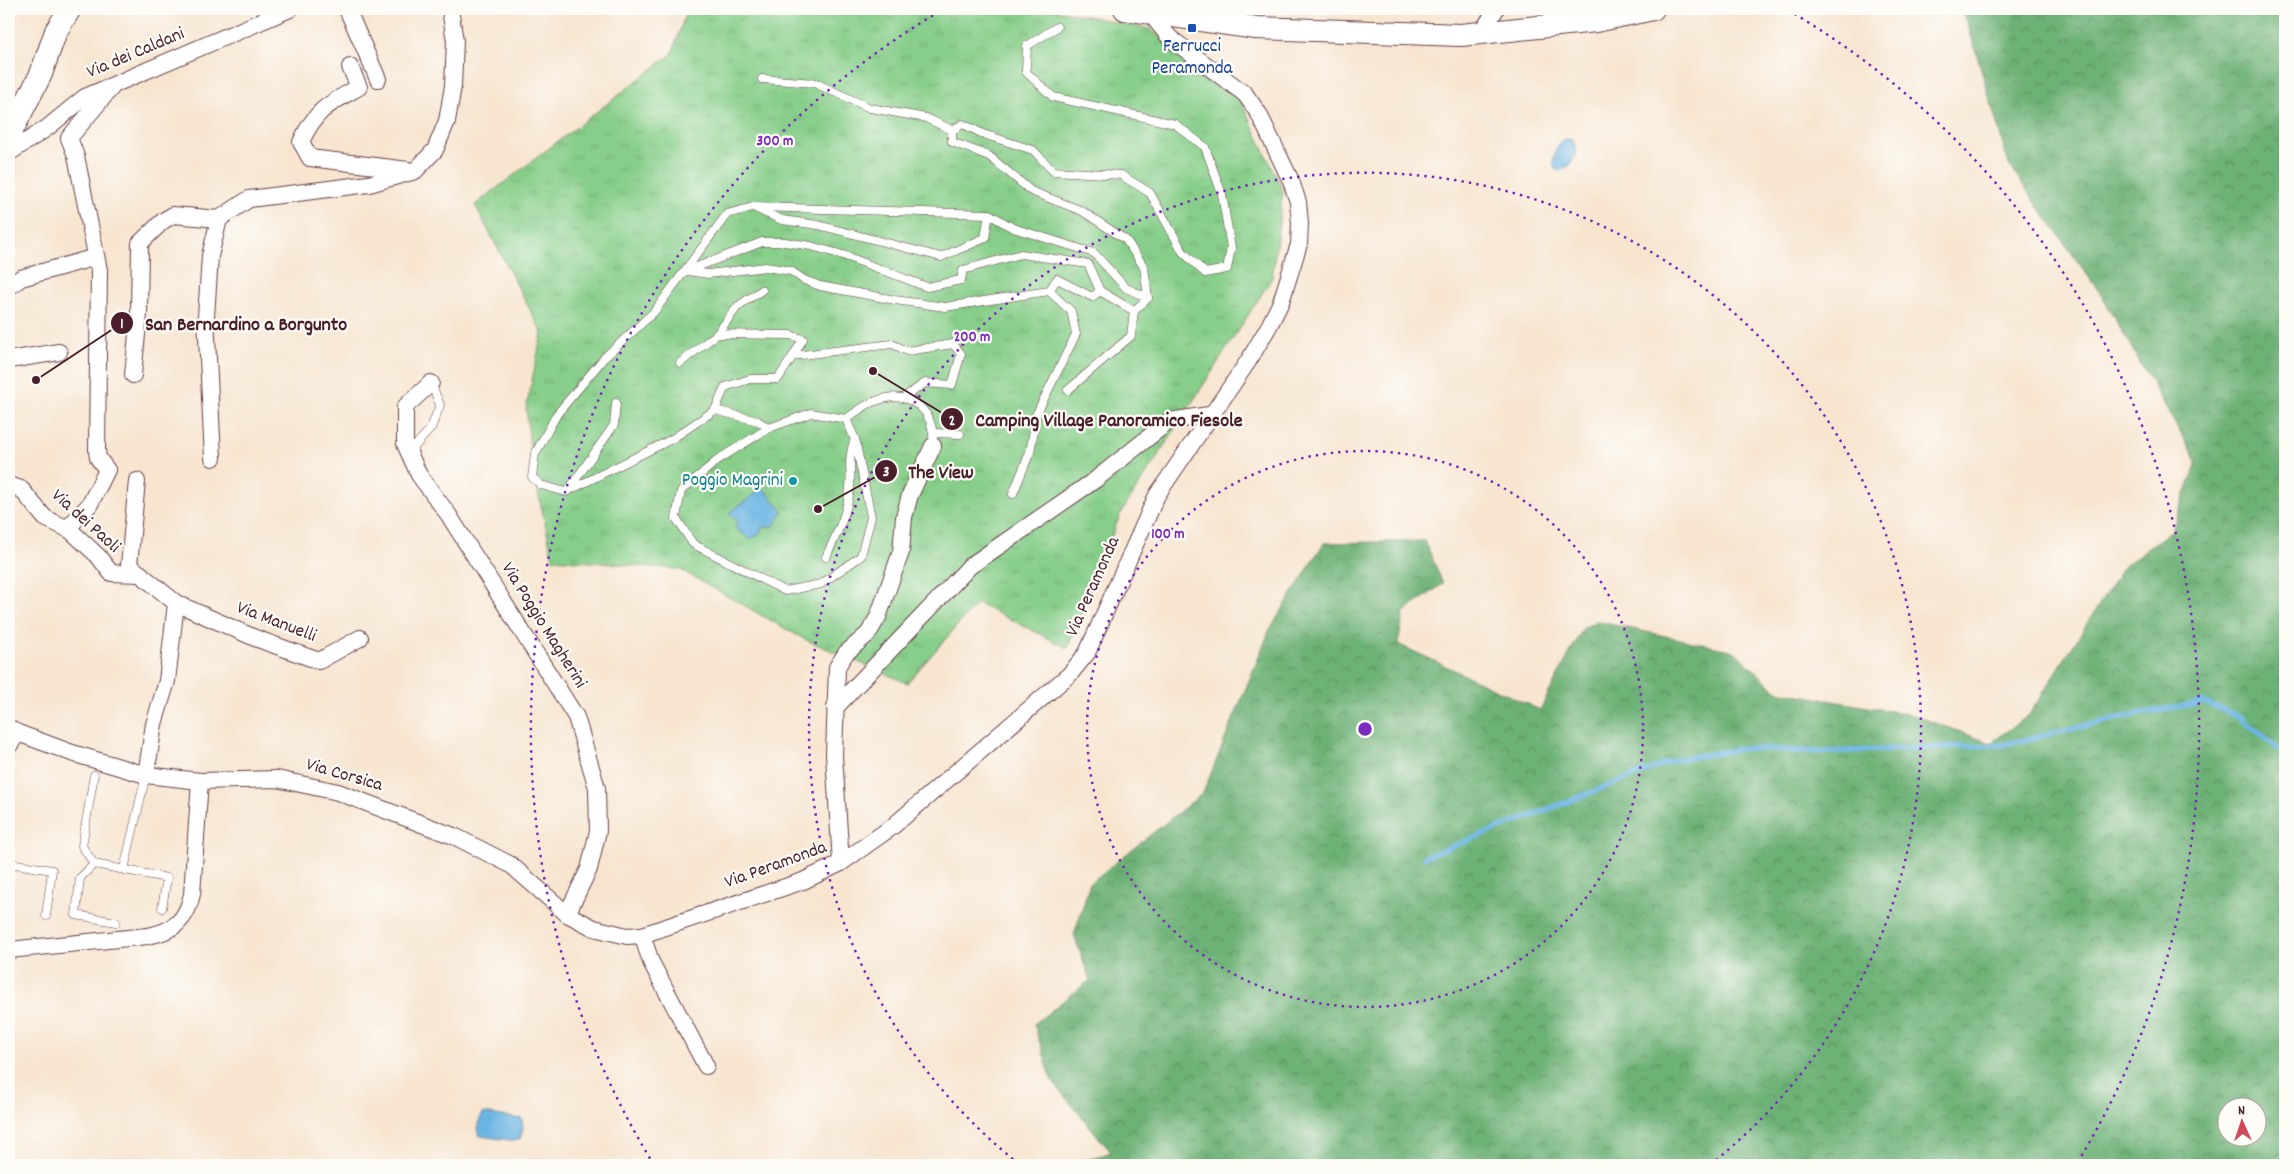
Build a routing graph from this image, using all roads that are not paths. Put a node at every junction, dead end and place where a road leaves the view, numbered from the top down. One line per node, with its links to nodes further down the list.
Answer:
1 (70, 9): 16 (main road)
2 (290, 9): 14 (street, Via dei Caldani)
3 (347, 9): 12 (street)
4 (450, 9): 18 (street)
5 (1125, 9): 8 (main road)
6 (1496, 9): 10 (street)
7 (1654, 9): 10 (main road)
8 (1149, 12): 10 (main road); 41 (street, Via Peramonda)
9 (1058, 26): 15 (lane)
10 (1481, 34)
11 (350, 67): 18 (street)
12 (378, 78)
13 (762, 79): 15 (lane)
14 (112, 87): 17 (street, Via dei Caldani); 22 (street)
15 (952, 130): 28 (lane)
16 (9, 136)
17 (9, 153)
18 (415, 170): 21 (street)
19 (753, 207): 20 (lane); 20 (lane); 23 (lane)
20 (988, 214): 28 (lane)
21 (220, 219): 35 (street); 48 (street)
22 (96, 256): 24 (street); 53 (street)
23 (687, 271): 26 (lane); 27 (lane); 51 (lane)
24 (9, 287)
25 (762, 290): 30 (lane)
26 (1049, 291): 27 (lane); 52 (lane)
27 (1100, 291): 29 (lane)
28 (1148, 298): 29 (lane)
29 (1134, 311): 37 (lane)
30 (717, 334): 32 (lane); 34 (lane)
31 (59, 352): 33 (street)
32 (793, 356): 38 (lane); 40 (lane)
33 (9, 360)
34 (680, 363)
35 (133, 375)
36 (431, 383): 47 (lane); 47 (street, Via Poggio Magherini)
37 (1068, 390)
38 (903, 398): 42 (lane); 46 (lane)
39 (616, 403): 51 (lane)
40 (715, 410): 43 (lane); 51 (lane)
41 (1210, 415): 58 (street); 64 (street, Via Peramonda)
42 (846, 419): 43 (lane); 45 (lane)
43 (769, 428): 45 (lane)
44 (960, 434): 46 (lane)
45 (855, 439): 54 (lane)
46 (933, 440): 58 (street)
47 (409, 453): 68 (street, Via Poggio Magherini)
48 (213, 458)
49 (137, 481): 55 (street, Via Manuelli)
50 (9, 485): 53 (street, Via dei Paoli)
51 (568, 491)
52 (1013, 494)
53 (67, 529): 55 (street, Via dei Paoli)
54 (826, 557)
55 (141, 574): 56 (street, Via Manuelli)
56 (176, 603): 57 (street, Via Manuelli); 60 (street)
57 (360, 638)
58 (835, 708): 64 (street)
59 (12, 736): 60 (street, Via Corsica)
60 (146, 774): 62 (street, Via Corsica); 66 (lane)
61 (94, 775): 65 (lane)
62 (200, 781): 68 (street, Via Corsica); 72 (street)
63 (9, 862): 69 (lane)
64 (841, 863): 71 (street, Via Peramonda)
65 (94, 864): 66 (lane); 70 (lane)
66 (124, 869): 67 (lane)
67 (162, 908)
68 (567, 914): 71 (street, Via Corsica)
69 (46, 916)
70 (116, 922)
71 (642, 935): 73 (street)
72 (9, 950)
73 (706, 1066)

